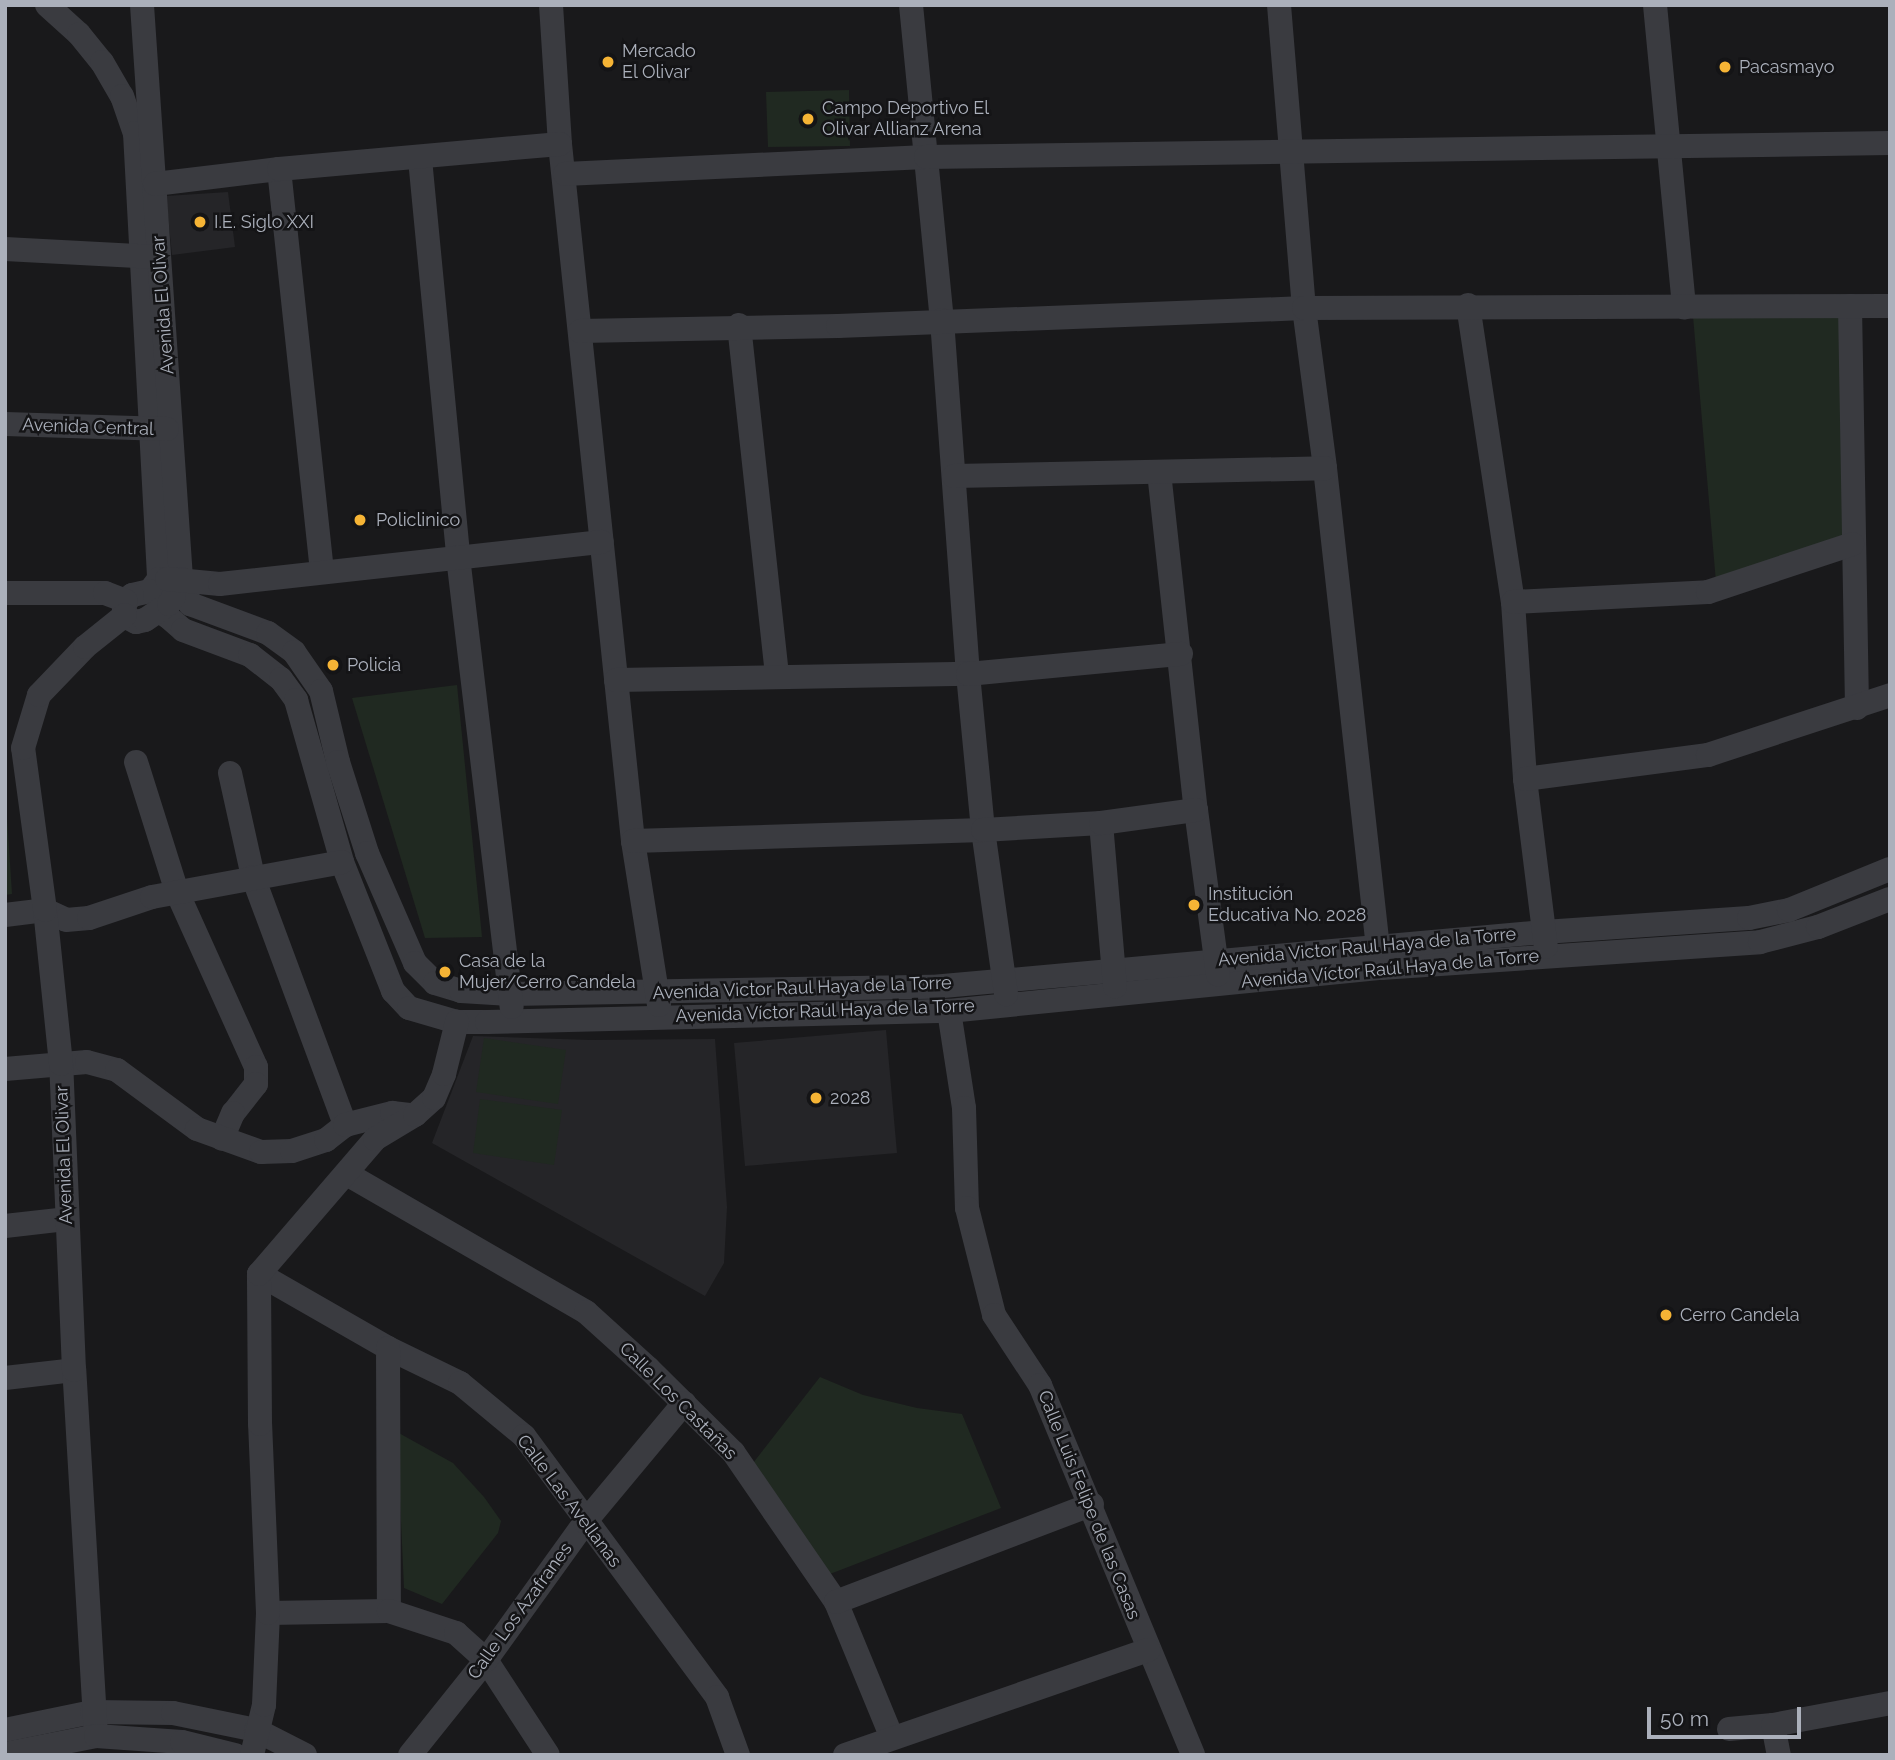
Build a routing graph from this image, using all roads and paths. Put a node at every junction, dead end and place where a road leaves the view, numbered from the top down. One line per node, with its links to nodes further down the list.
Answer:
1 (47, 5): 17 (street)
2 (142, 5): 15 (street, Avenida El Olivar)
3 (551, 5): 8 (street)
4 (911, 5): 11 (street)
5 (1279, 5): 10 (street)
6 (1655, 5): 9 (street)
7 (1890, 143): 9 (street)
8 (561, 144): 12 (street); 14 (street)
9 (1669, 145): 10 (street); 22 (street)
10 (1289, 150): 11 (street); 21 (street)
11 (926, 157): 14 (street); 23 (street)
12 (420, 159): 13 (street); 33 (street)
13 (279, 169): 15 (street); 34 (street)
14 (565, 174): 25 (street)
15 (155, 184): 17 (street, Avenida El Olivar)
16 (5, 249): 17 (street)
17 (151, 257): 27 (street, Avenida El Olivar)
18 (1468, 305): 21 (street); 22 (street); 37 (street)
19 (1850, 306): 20 (street); 22 (street); 32 (street)
20 (1890, 306)
21 (1304, 308): 23 (street); 28 (street)
22 (1684, 308)
23 (942, 320): 24 (street); 30 (street)
24 (738, 326): 25 (street); 41 (street)
25 (580, 331): 31 (street)
26 (5, 424): 27 (street, Avenida Central)
27 (161, 429): 36 (street, Avenida El Olivar)
28 (1325, 468): 29 (street); 61 (street)
29 (1159, 472): 30 (street); 39 (street)
30 (954, 476): 40 (street)
31 (602, 542): 33 (street); 42 (street)
32 (1852, 544): 37 (street); 44 (street)
33 (458, 557): 34 (street); 66 (street)
34 (322, 572): 36 (street)
35 (5, 593): 36 (street)
36 (152, 601): 38 (street, Avenida El Olivar); 45 (street, Avenida El Olivar); 53 (street, Avenida Víctor Raúl Haya de la Torre)
37 (1513, 602): 48 (street)
38 (190, 604): 66 (street, Avenida Victor Raul Haya de la Torre)
39 (1181, 654): 40 (street); 49 (street)
40 (968, 674): 41 (street); 51 (street)
41 (777, 677): 42 (street)
42 (616, 680): 52 (street)
43 (1890, 695): 44 (street)
44 (1857, 708): 48 (street)
45 (14, 748): 58 (street, Avenida El Olivar)
46 (136, 762): 56 (street)
47 (230, 773): 55 (street)
48 (1525, 779): 60 (street)
49 (1196, 810): 50 (street); 62 (street)
50 (1101, 823): 51 (street); 63 (street)
51 (984, 830): 52 (street); 64 (street)
52 (633, 841): 65 (street)
53 (342, 862): 55 (street); 70 (street, Avenida Víctor Raúl Haya de la Torre)
54 (1890, 869): 60 (street, Avenida Victor Raul Haya de la Torre)
55 (253, 877): 56 (street); 74 (street)
56 (177, 892): 58 (street); 75 (street)
57 (1890, 899): 60 (street, Avenida Víctor Raúl Haya de la Torre)
58 (45, 911): 59 (street); 71 (street, Avenida El Olivar)
59 (5, 915)
60 (1546, 944): 61 (street, Avenida Victor Raul Haya de la Torre); 62 (street, Avenida Víctor Raúl Haya de la Torre)
61 (1378, 946): 62 (street, Avenida Victor Raul Haya de la Torre)
62 (1218, 972): 63 (street, Avenida Victor Raul Haya de la Torre)
63 (1114, 981): 64 (street, Avenida Victor Raul Haya de la Torre)
64 (1006, 991): 65 (street, Avenida Victor Raul Haya de la Torre); 67 (street, Avenida Víctor Raúl Haya de la Torre)
65 (657, 992): 66 (street, Avenida Victor Raul Haya de la Torre); 68 (street)
66 (510, 994): 69 (street)
67 (949, 1011): 68 (street, Avenida Víctor Raúl Haya de la Torre); 84 (street, Calle Luis Felipe de las Casas)
68 (660, 1016): 69 (street, Avenida Víctor Raúl Haya de la Torre)
69 (513, 1020): 70 (street, Avenida Víctor Raúl Haya de la Torre)
70 (457, 1022): 73 (street)
71 (61, 1064): 72 (street); 75 (street); 77 (street, Avenida El Olivar)
72 (5, 1069)
73 (415, 1115): 74 (street); 76 (street)
74 (345, 1125): 75 (street)
75 (222, 1139)
76 (347, 1174): 79 (street); 83 (street, Calle Los Castañas)
77 (66, 1219): 78 (street); 81 (street, Avenida El Olivar)
78 (5, 1226)
79 (259, 1274): 80 (street, Calle Las Avellanas); 88 (street)
80 (388, 1348): 85 (street, Calle Las Avellanas); 87 (street)
81 (74, 1370): 82 (street); 92 (street, Avenida El Olivar)
82 (5, 1378)
83 (684, 1404): 85 (street, Calle Los Azafranes); 86 (street, Calle Los Castañas)
84 (1092, 1504): 86 (street); 89 (street, Calle Luis Felipe de las Casas)
85 (585, 1522): 90 (street, Calle Los Azafranes); 105 (street, Calle Las Avellanas)
86 (836, 1602): 97 (street, Calle Los Castañas)
87 (389, 1611): 88 (street); 90 (street)
88 (268, 1613): 95 (street)
89 (1148, 1650): 97 (street); 107 (street, Calle Luis Felipe de las Casas)
90 (486, 1660): 103 (street, Calle Los Azafranes); 104 (street)
91 (1890, 1703): 93 (street)
92 (94, 1724): 94 (street); 95 (street); 98 (street); 100 (street)
93 (1773, 1725): 96 (street); 108 (street)
94 (5, 1730)
95 (256, 1730): 101 (street); 102 (street)
96 (1729, 1730)
97 (892, 1738): 106 (street)
98 (31, 1752): 99 (street)
99 (5, 1754)
100 (235, 1755)
101 (252, 1755)
102 (305, 1755)
103 (410, 1755)
104 (548, 1755)
105 (738, 1755)
106 (845, 1755)
107 (1194, 1755)
108 (1779, 1755)

